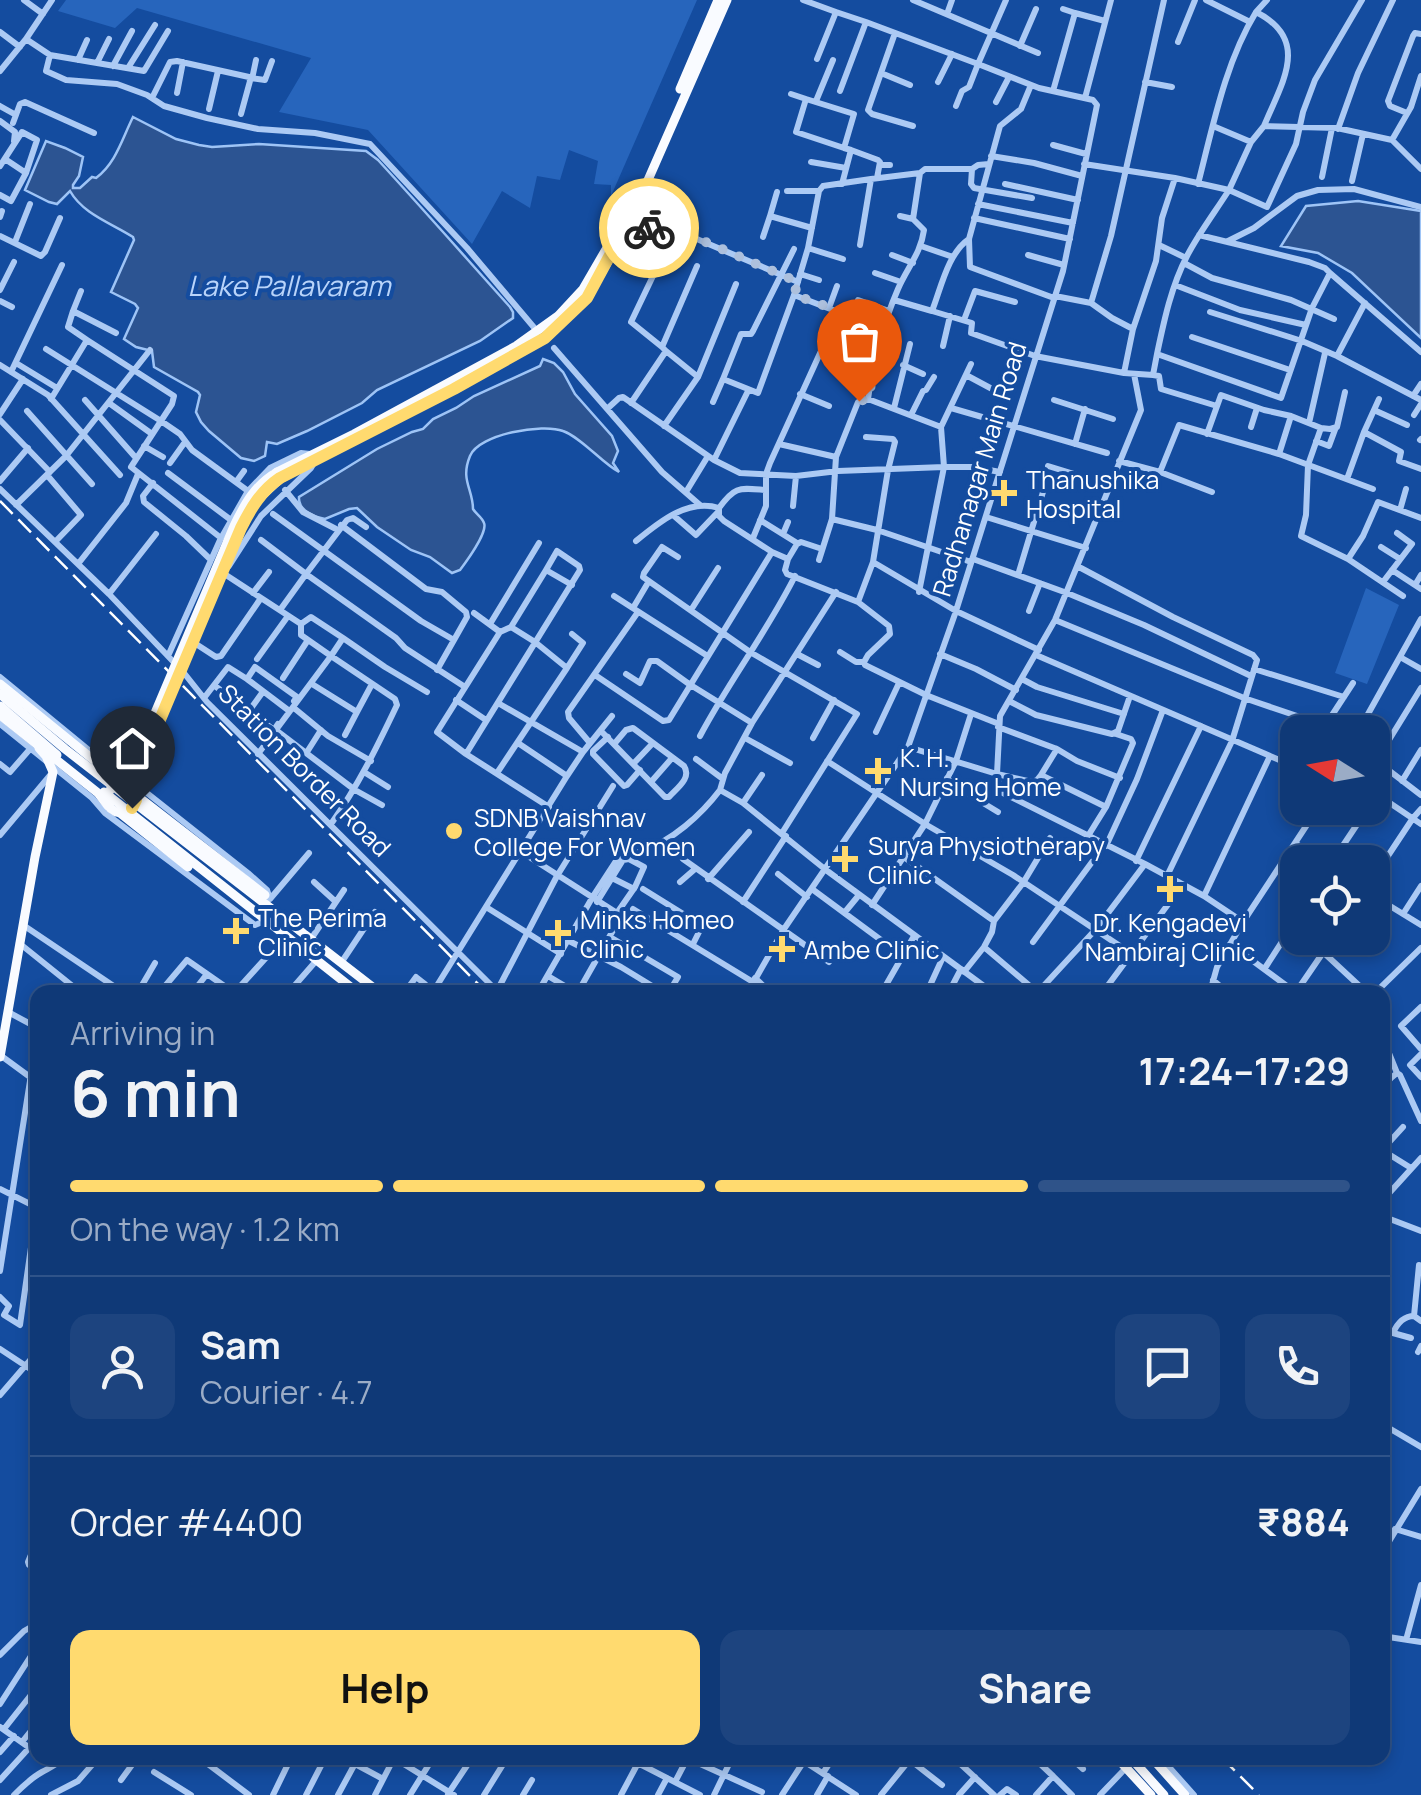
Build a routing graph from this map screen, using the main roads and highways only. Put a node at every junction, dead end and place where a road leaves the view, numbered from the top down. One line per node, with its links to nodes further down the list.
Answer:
1 (718, 0): 3 (main road)
2 (727, 0): 3 (main road)
3 (314, 457): 10 (main road, bridge)
4 (0, 680): 10 (main road, bridge)
5 (14, 688): 6 (main road)
6 (2, 700): 9 (main road); 9 (main road)
7 (0, 715): 11 (main road, bridge)
8 (74, 738): 9 (main road)
9 (57, 762): 12 (main road); 13 (main road); 16 (main road)
10 (130, 788): 11 (main road, bridge); 11 (main road, bridge); 12 (main road)
11 (115, 810): 13 (main road)
12 (270, 902): 15 (main road)
13 (263, 918): 14 (main road)
14 (345, 985)
15 (370, 985)
16 (1, 1034): 17 (main road)
17 (0, 1056)
18 (1121, 1765): 21 (main road)
19 (1138, 1765): 22 (main road)
20 (1154, 1765): 23 (main road)
21 (1148, 1795)
22 (1164, 1795)
23 (1181, 1795)

